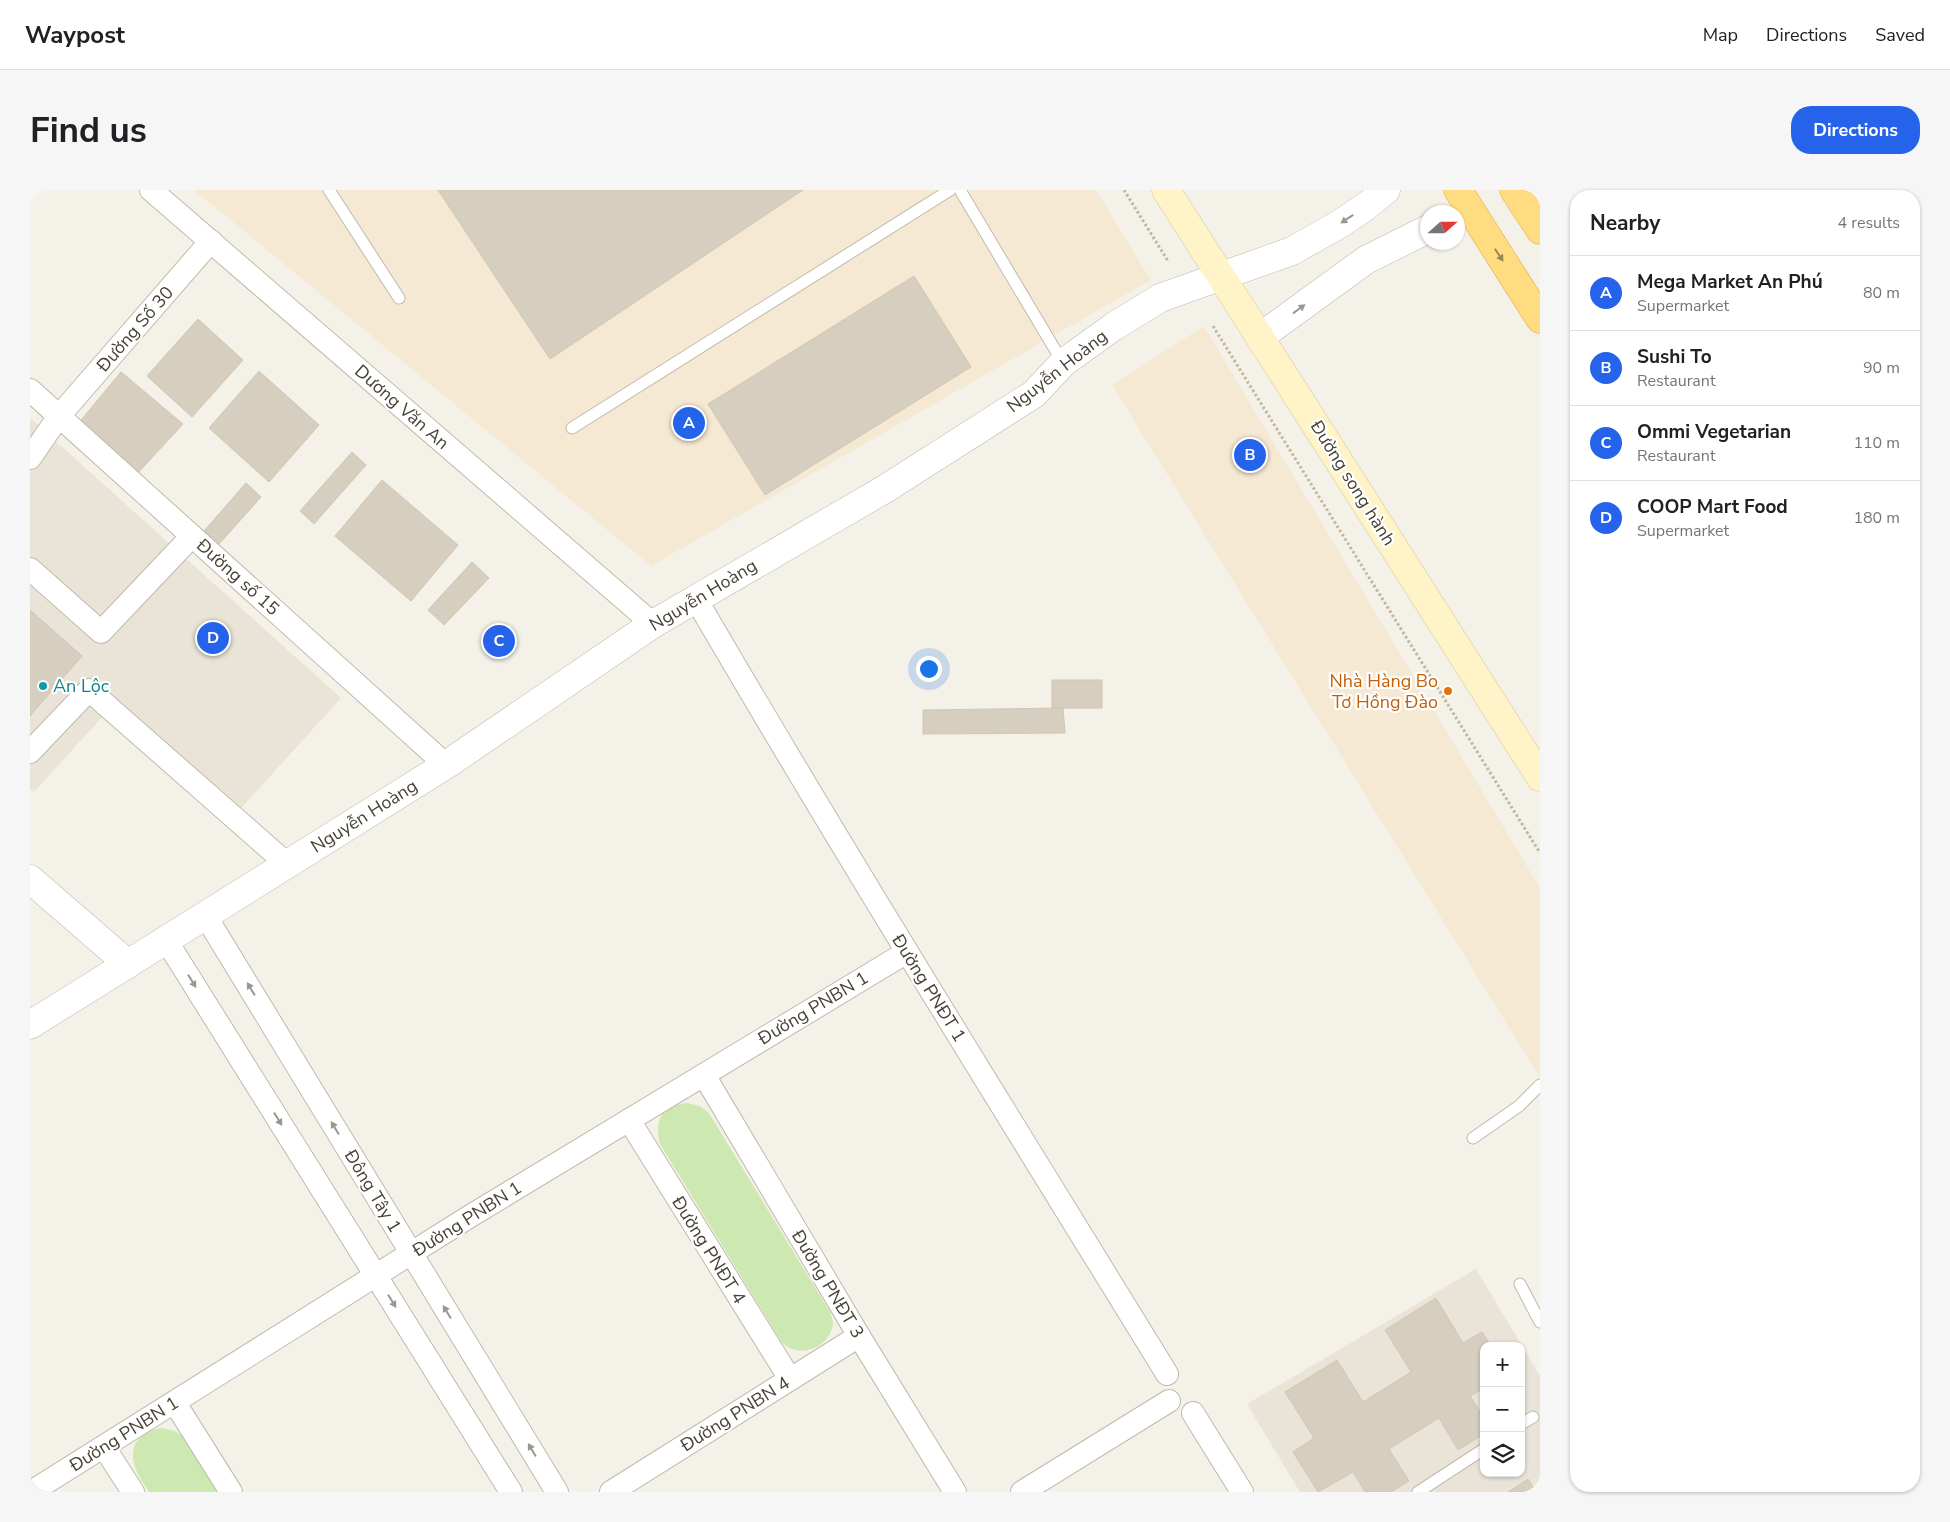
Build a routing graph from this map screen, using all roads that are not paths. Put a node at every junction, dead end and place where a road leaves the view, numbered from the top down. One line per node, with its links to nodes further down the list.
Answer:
1 (151, 190): 13 (street, Dương Văn An)
2 (328, 190): 15 (lane)
3 (950, 190): 21 (lane)
4 (960, 190): 18 (lane)
5 (1166, 190): 14 (main road, Đường song hành)
6 (1386, 190): 14 (street, Nguyễn Hoàng, one-way to 14)
7 (1458, 190): 9 (highway)
8 (1514, 190): 11 (highway)
9 (1462, 205)
10 (1465, 216): 16 (highway, one-way to 16)
11 (1540, 230)
12 (1420, 233): 17 (street, one-way to 12)
13 (211, 242): 20 (street, Đường Số 30); 26 (street, Dương Văn An)
14 (1221, 276): 17 (main road, Đường song hành); 18 (street, Nguyễn Hoàng)
15 (399, 298)
16 (1540, 319)
17 (1260, 338): 29 (main road, Đường song hành)
18 (1063, 363): 25 (street, Nguyễn Hoàng)
19 (30, 390): 20 (street, Đường số 15)
20 (59, 416): 22 (street, Đường Số 30); 23 (street, Đường số 15)
21 (572, 428)
22 (30, 458)
23 (192, 536): 24 (street); 28 (street, Đường số 15)
24 (30, 568)
25 (696, 599): 26 (street, Nguyễn Hoàng); 34 (street, Đường PNĐT 1)
26 (653, 624): 28 (street, Nguyễn Hoàng)
27 (30, 752): 30 (street)
28 (446, 765): 30 (street, Nguyễn Hoàng)
29 (1540, 777)
30 (287, 864): 32 (street, Nguyễn Hoàng)
31 (30, 879): 35 (street)
32 (205, 915): 33 (street, Nguyễn Hoàng); 41 (street, Đông Tây 1, one-way to 32)
33 (166, 940): 35 (street, Nguyễn Hoàng); 42 (street, one-way to 42)
34 (907, 952): 37 (street, Đường PNBN 1); 46 (street, Đường PNĐT 1)
35 (128, 964): 36 (street, Nguyễn Hoàng)
36 (30, 1025)
37 (704, 1075): 39 (street, Đường PNBN 1); 45 (street, Đường PNĐT 3)
38 (1540, 1085): 40 (lane)
39 (629, 1120): 41 (street, Đường PNBN 1); 47 (street, Đường PNĐT 4)
40 (1473, 1138)
41 (412, 1253): 42 (street, Đường PNBN 1); 59 (street, Đông Tây 1, one-way to 41)
42 (376, 1276): 49 (street, Đường PNBN 1); 58 (street, one-way to 58)
43 (1520, 1284): 44 (lane)
44 (1540, 1322)
45 (859, 1336): 47 (street, Đường PNBN 4); 61 (street, Đường PNĐT 3)
46 (1168, 1374)
47 (790, 1379): 60 (street, Đường PNBN 4)
48 (1169, 1401): 62 (street)
49 (174, 1403): 53 (street, Đường PNBN 1); 57 (street)
50 (1193, 1413): 63 (street)
51 (1533, 1417): 52 (lane)
52 (1525, 1422)
53 (104, 1447): 55 (street, Đường PNBN 1); 56 (street)
54 (1480, 1452): 64 (lane)
55 (31, 1492)
56 (133, 1492)
57 (231, 1492)
58 (511, 1492)
59 (557, 1492)
60 (611, 1492)
61 (955, 1492)
62 (1022, 1492)
63 (1242, 1492)
64 (1418, 1492)

